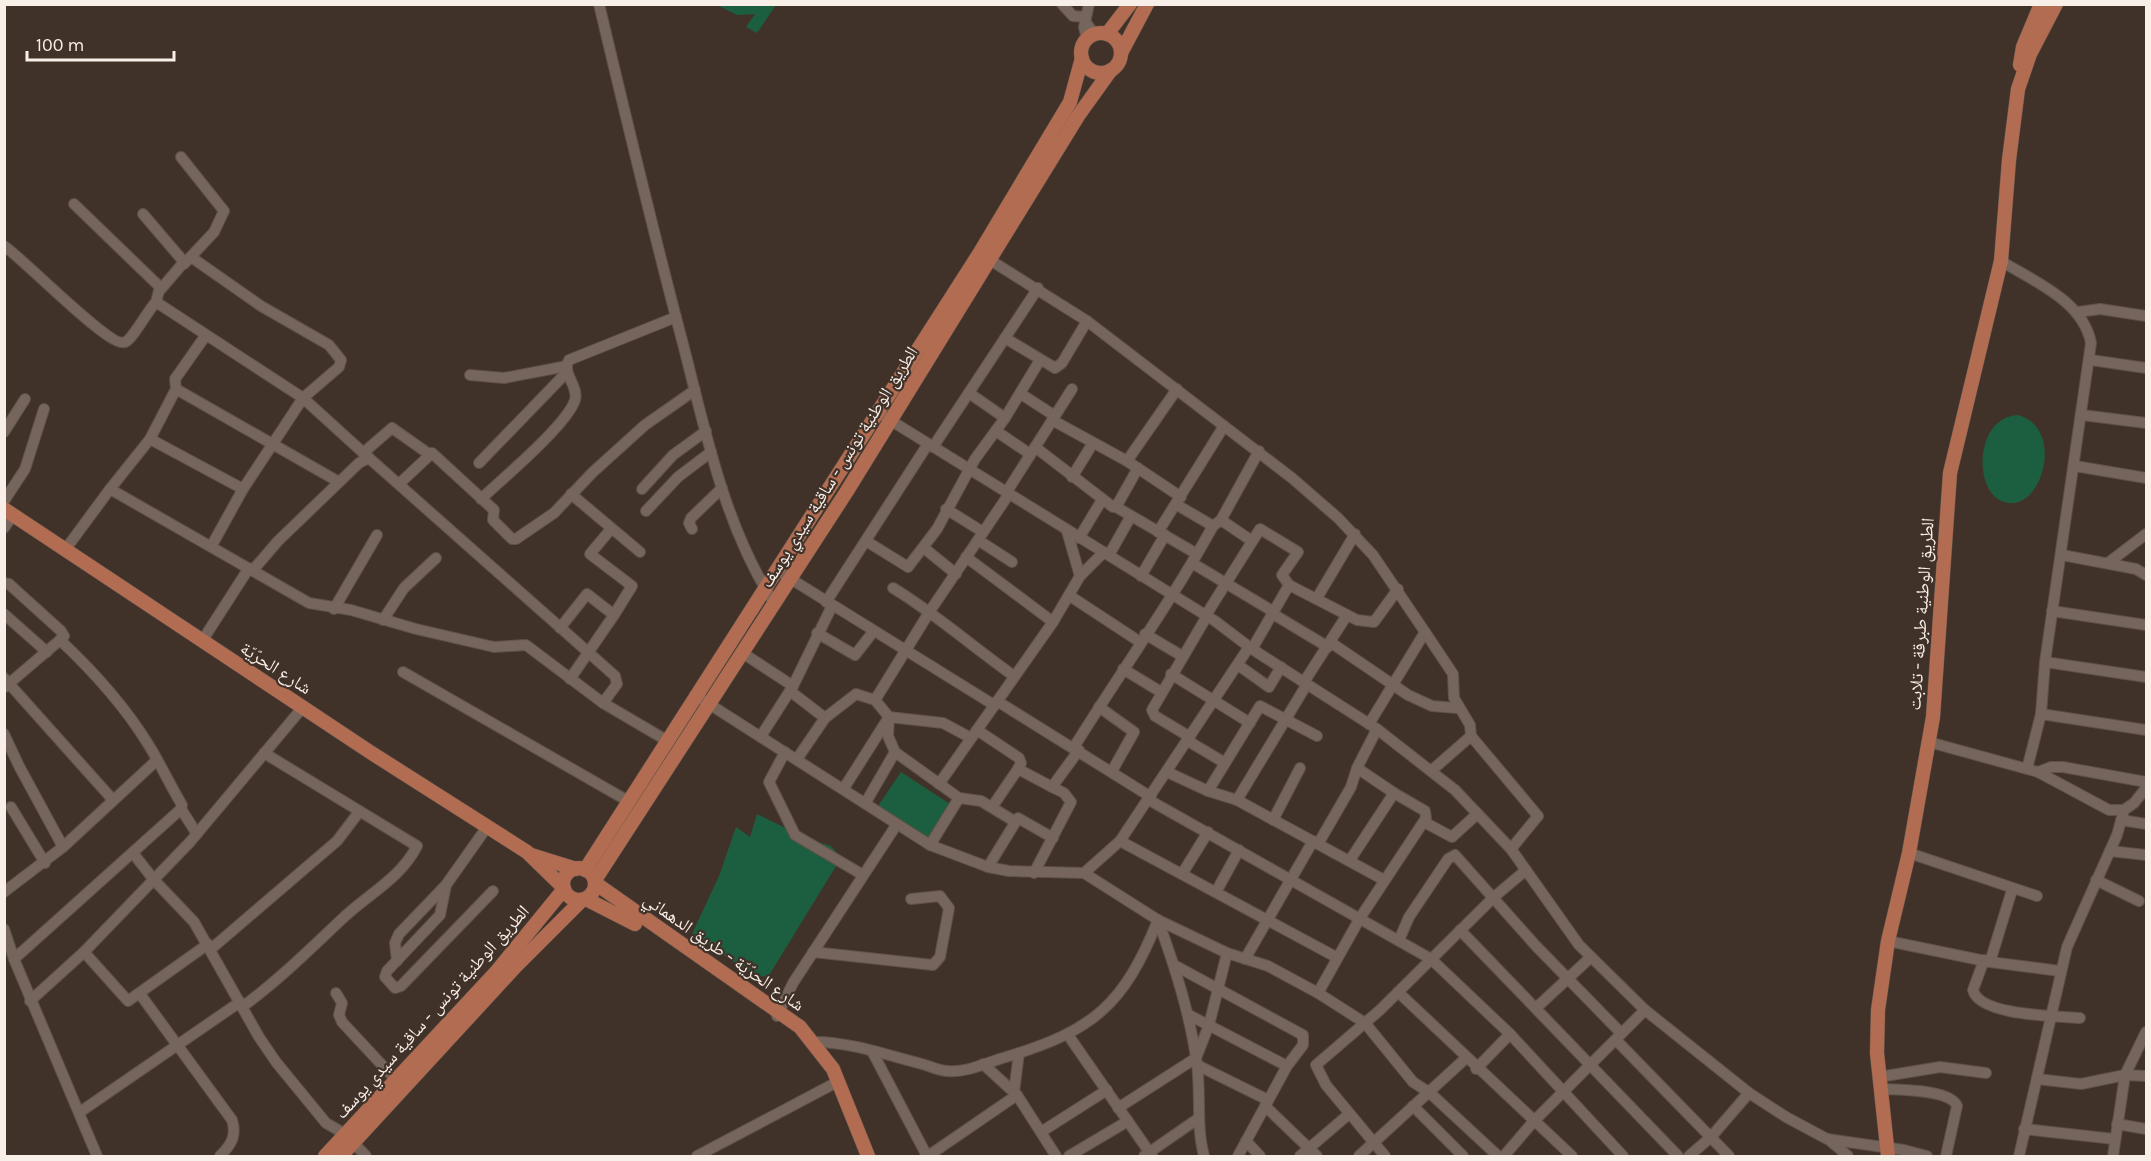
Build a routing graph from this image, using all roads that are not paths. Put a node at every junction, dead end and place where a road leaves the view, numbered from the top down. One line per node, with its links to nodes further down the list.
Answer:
1 (599, 4): 25 (street)
2 (1062, 4): 8 (street)
3 (1089, 4): 8 (street)
4 (1130, 4): 9 (main road)
5 (1147, 4): 10 (main road)
6 (2041, 4): 13 (main road, الطريق الوطنية طبرقة - تلابت)
7 (2056, 4): 13 (main road, الطريق الوطنية طبرقة - تلابت)
8 (1085, 19): 9 (street)
9 (1096, 36): 10 (main road); 11 (main road)
10 (1121, 53): 12 (main road)
11 (1082, 58): 12 (main road); 44 (main road, الطريق الوطنية تونس - ساقية سيدي يوسف)
12 (1110, 70): 18 (main road, الطريق الوطنية تونس - ساقية سيدي يوسف)
13 (2021, 76): 20 (main road, الطريق الوطنية طبرقة - تلابت)
14 (181, 157): 19 (street)
15 (74, 204): 22 (street)
16 (143, 214): 19 (street)
17 (4, 246): 23 (street)
18 (990, 260): 21 (street); 48 (main road, الطريق الوطنية تونس - ساقية سيدي يوسف)
19 (188, 261): 22 (street); 41 (street)
20 (2001, 261): 24 (street); 191 (main road, الطريق الوطنية طبرقة - تلابت)
21 (1038, 288): 27 (street); 29 (street)
22 (161, 289): 23 (street)
23 (156, 302): 28 (street)
24 (2078, 312): 26 (street); 31 (street)
25 (676, 316): 33 (street); 38 (street)
26 (2146, 316)
27 (1087, 321): 30 (street); 37 (street)
28 (206, 335): 35 (street); 41 (street)
29 (1005, 338): 30 (street); 39 (street)
30 (1040, 360): 40 (street)
31 (2091, 360): 32 (street); 45 (street)
32 (2146, 368)
33 (567, 369): 34 (street); 64 (street); 78 (street)
34 (470, 375)
35 (176, 389): 54 (street); 55 (street)
36 (1072, 389): 47 (street)
37 (1177, 389): 50 (street); 63 (street)
38 (695, 390): 51 (street); 76 (street)
39 (969, 393): 46 (street); 57 (street)
40 (1021, 394): 46 (street); 47 (street)
41 (303, 398): 55 (street); 62 (street)
42 (25, 399): 53 (street)
43 (44, 409): 80 (street)
44 (877, 413): 48 (street); 112 (main road, الطريق الوطنية تونس - ساقية سيدي يوسف)
45 (2082, 415): 49 (street); 65 (street)
46 (1005, 418): 52 (street)
47 (1054, 418): 56 (street); 58 (street)
48 (891, 421): 57 (street); 117 (main road, الطريق الوطنية تونس - ساقية سيدي يوسف)
49 (2146, 423)
50 (1224, 426): 59 (street); 81 (street)
51 (706, 431): 60 (street); 75 (street)
52 (996, 431): 58 (street); 67 (street)
53 (4, 432)
54 (150, 439): 73 (street); 74 (street)
55 (275, 444): 70 (street); 74 (street)
56 (1093, 444): 63 (street); 68 (street)
57 (931, 445): 67 (street); 98 (street)
58 (1033, 451): 68 (street); 77 (street)
59 (1259, 451): 87 (street); 93 (street)
60 (711, 452): 72 (street); 84 (street)
61 (429, 453): 62 (street); 71 (street); 78 (street)
62 (366, 456): 70 (street); 71 (street)
63 (1127, 461): 66 (street)
64 (479, 463)
65 (2075, 466): 69 (street); 105 (street)
66 (1138, 468): 81 (street); 82 (street)
67 (969, 470): 77 (street); 83 (street)
68 (1072, 477): 79 (street)
69 (2146, 478)
70 (339, 483): 111 (street)
71 (399, 484): 140 (street)
72 (722, 488): 90 (street); 122 (street)
73 (110, 489): 100 (street); 102 (street)
74 (243, 489): 100 (street)
75 (642, 489)
76 (571, 494): 78 (street); 89 (street)
77 (1008, 494): 91 (street); 96 (street)
78 (481, 499)
79 (1102, 500): 82 (street); 97 (street)
80 (4, 501)
81 (1179, 501): 87 (street); 92 (street)
82 (1116, 507): 86 (street)
83 (946, 509): 96 (street); 101 (street)
84 (646, 511)
85 (9, 512): 88 (street); 102 (main road, شارع الحرّيّة)
86 (1131, 516): 92 (street); 104 (street)
87 (1217, 523): 99 (street); 108 (street)
88 (4, 528)
89 (611, 528): 103 (street); 134 (street)
90 (692, 530)
91 (1067, 531): 97 (street); 115 (street)
92 (1162, 534): 108 (street); 116 (street)
93 (1355, 534): 123 (street); 126 (street)
94 (2146, 534): 110 (street)
95 (377, 535): 129 (street)
96 (981, 536): 106 (street); 109 (street)
97 (1079, 538): 104 (street)
98 (866, 541): 101 (street); 128 (street)
99 (1252, 541): 119 (street); 120 (street)
100 (212, 546): 111 (street)
101 (924, 548): 113 (street)
102 (65, 550): 146 (main road, شارع الحرّيّة)
103 (640, 552)
104 (1106, 554): 115 (street); 116 (street)
105 (2062, 555): 110 (street); 131 (street)
106 (966, 557): 113 (street); 138 (street)
107 (436, 558): 137 (street)
108 (1195, 559): 119 (street); 124 (street)
109 (1012, 562)
110 (2108, 563): 114 (street)
111 (251, 569): 129 (street); 146 (street)
112 (778, 571): 117 (street); 122 (main road, الطريق الوطنية تونس - ساقية سيدي يوسف)
113 (956, 574): 130 (street)
114 (2146, 575)
115 (1080, 576): 125 (street)
116 (1141, 576): 124 (street)
117 (790, 579): 127 (main road, الطريق الوطنية تونس - ساقية سيدي يوسف); 128 (street)
118 (4, 583): 145 (street)
119 (1226, 584): 132 (street); 136 (street)
120 (1289, 585): 126 (street); 132 (street)
121 (893, 588): 130 (street)
122 (765, 589): 127 (street); 168 (main road, الطريق الوطنية تونس - ساقية سيدي يوسف)
123 (1398, 589): 135 (street); 142 (street)
124 (1172, 596): 136 (street); 144 (street)
125 (1070, 597): 138 (street); 144 (street)
126 (1317, 598): 135 (street)
127 (774, 603): 152 (main road, الطريق الوطنية تونس - ساقية سيدي يوسف)
128 (829, 604): 141 (street); 143 (street)
129 (334, 609): 137 (street)
130 (930, 611): 149 (street); 160 (street)
131 (2052, 611): 139 (street); 154 (street)
132 (1274, 613): 147 (street); 148 (street)
133 (4, 614): 150 (street)
134 (614, 615): 140 (street); 151 (street)
135 (1347, 615): 147 (street)
136 (1207, 616): 148 (street); 153 (street)
137 (383, 621): 162 (street)
138 (1053, 621): 160 (street)
139 (2146, 625)
140 (560, 628): 151 (street)
141 (873, 632): 143 (street); 149 (street)
142 (1425, 632): 165 (street); 176 (street)
143 (817, 633): 166 (street)
144 (1143, 638): 153 (street); 157 (street)
145 (60, 640): 150 (street); 197 (street)
146 (202, 641): 174 (main road, شارع الحرّيّة)
147 (1329, 644): 164 (street); 165 (street)
148 (1250, 648): 155 (street); 156 (street)
149 (906, 649): 169 (street); 173 (street)
150 (48, 652): 163 (street)
151 (588, 652): 162 (street); 171 (street)
152 (741, 652): 166 (street); 172 (main road, الطريق الوطنية تونس - ساقية سيدي يوسف)
153 (1182, 656): 159 (street)
154 (2045, 662): 161 (street); 177 (street)
155 (1238, 665): 156 (street); 170 (street)
156 (1281, 667): 164 (street)
157 (1123, 669): 167 (street); 175 (street)
158 (403, 672): 217 (street)
159 (1171, 674): 167 (street); 170 (street)
160 (1014, 676): 173 (street)
161 (2146, 676)
162 (570, 679): 171 (street)
163 (6, 683): 215 (street)
164 (1306, 683): 180 (street); 182 (street)
165 (1394, 685): 176 (street); 182 (street)
166 (792, 688): 179 (street); 187 (street)
167 (1161, 692): 189 (street)
168 (695, 695): 172 (street); 190 (main road, الطريق الوطنية تونس - ساقية سيدي يوسف)
169 (875, 700): 178 (street); 179 (street)
170 (1215, 700): 181 (street); 189 (street)
171 (603, 703): 190 (street)
172 (709, 703): 187 (street); 258 (main road, الطريق الوطنية تونس - ساقية سيدي يوسف)
173 (996, 703): 185 (street); 192 (street)
174 (303, 707): 195 (street); 230 (main road, شارع الحرّيّة)
175 (1099, 707): 192 (street); 203 (street)
176 (1457, 708): 186 (street)
177 (2040, 714): 183 (street); 202 (street)
178 (888, 717): 185 (street); 194 (street); 210 (street)
179 (825, 718): 196 (street)
180 (1287, 721): 181 (street); 188 (street); 216 (street)
181 (1251, 723): 198 (street)
182 (1373, 727): 200 (street); 204 (street)
183 (2146, 730)
184 (4, 734): 237 (street)
185 (974, 734): 201 (street); 207 (street)
186 (1471, 735): 204 (street); 238 (street)
187 (761, 736): 193 (street)
188 (1317, 736)
189 (1189, 739): 198 (street); 205 (street)
190 (666, 740): 217 (main road, الطريق الوطنية تونس - ساقية سيدي يوسف)
191 (1929, 742): 202 (street); 242 (main road, الطريق الوطنية طبرقة - تلابت)
192 (1077, 748): 203 (street); 208 (street)
193 (785, 752): 196 (street); 253 (street)
194 (895, 752): 207 (street); 218 (street)
195 (264, 753): 222 (street); 232 (street)
196 (797, 759): 210 (street)
197 (157, 760): 215 (street); 221 (street)
198 (1225, 763): 211 (street)
199 (1300, 768): 225 (street)
200 (1357, 768): 212 (street); 235 (street)
201 (1018, 769): 208 (street); 220 (street)
202 (2032, 770): 206 (street); 224 (street)
203 (1112, 771): 214 (street)
204 (1431, 771): 223 (street)
205 (1167, 772): 211 (street); 214 (street)
206 (2146, 782)
207 (939, 784): 213 (street)
208 (1052, 787): 233 (street)
209 (2146, 788): 224 (street)
210 (843, 789): 218 (street)
211 (1208, 791): 216 (street)
212 (1394, 793): 227 (street); 245 (street)
213 (959, 798): 220 (street); 236 (street)
214 (1150, 798): 231 (street); 234 (street)
215 (113, 800): 237 (street)
216 (1237, 800): 225 (street)
217 (627, 801): 248 (main road, الطريق الوطنية تونس - ساقية سيدي يوسف)
218 (866, 802): 228 (street)
219 (11, 807): 246 (street)
220 (992, 807): 226 (street)
221 (181, 809): 232 (street); 241 (street)
222 (359, 812): 277 (street); 297 (street)
223 (1476, 814): 227 (street); 238 (street)
224 (2123, 815): 229 (street); 240 (street)
225 (1273, 820): 235 (street)
226 (1014, 821): 233 (street); 247 (street)
227 (1424, 822): 256 (street)
228 (897, 824): 236 (street); 253 (street)
229 (2146, 824)
230 (487, 827): 243 (main road, شارع الحرّيّة); 259 (street)
231 (1208, 832): 239 (street); 252 (street)
232 (197, 834): 255 (street)
233 (1053, 838): 250 (street)
234 (1120, 841): 251 (street); 252 (street)
235 (1315, 842): 245 (street); 254 (street)
236 (930, 845): 247 (street)
237 (63, 847): 246 (street)
238 (1511, 849): 249 (street)
239 (1239, 850): 254 (street); 264 (street)
240 (2110, 851): 244 (street); 257 (street)
241 (133, 853): 255 (street); 283 (street)
242 (1909, 853): 261 (street); 276 (main road, الطريق الوطنية طبرقة - تلابت)
243 (529, 854): 248 (main road, شارع الحرّيّة); 260 (main road, شارع الحرّيّة)
244 (2146, 855)
245 (1350, 860): 256 (street)
246 (45, 863): 263 (street)
247 (988, 867): 250 (street)
248 (580, 869): 258 (main road); 260 (main road)
249 (1526, 870): 265 (street); 282 (street)
250 (1034, 873): 251 (street)
251 (1084, 873): 272 (street)
252 (1182, 874): 264 (street)
253 (863, 875): 279 (street)
254 (1291, 878): 270 (street); 271 (street)
255 (154, 880): 277 (street); 278 (street)
256 (1384, 880): 271 (street)
257 (2096, 880): 269 (street); 289 (street)
258 (595, 882): 268 (main road); 300 (main road, شارع الحرّيّة - طريق الدهماني)
259 (446, 885): 286 (street); 286 (street)
260 (564, 888): 268 (main road); 325 (main road, الطريق الوطنية تونس - ساقية سيدي يوسف)
261 (2012, 890): 266 (street); 287 (street)
262 (493, 891): 286 (street)
263 (4, 892)
264 (1216, 892): 270 (street)
265 (1494, 897): 274 (street); 275 (street); 290 (street)
266 (2037, 897)
267 (911, 898): 279 (street)
268 (584, 900): 300 (main road, شارع الحرّيّة - طريق الدهماني); 347 (main road, الطريق الوطنية تونس - ساقية سيدي يوسف)
269 (2139, 901)
270 (1268, 918): 281 (street); 284 (street)
271 (1360, 918): 275 (street); 281 (street)
272 (1158, 920): 280 (street); 288 (street); 308 (street)
273 (4, 929): 283 (street)
274 (1460, 930): 285 (street); 298 (street)
275 (1399, 940): 285 (street)
276 (1888, 941): 287 (street); 328 (main road, الطريق الوطنية طبرقة - تلابت)
277 (209, 946): 295 (street); 297 (street)
278 (84, 952): 295 (street); 296 (street)
279 (813, 952): 300 (street)
280 (1227, 953): 284 (street); 291 (street)
281 (1336, 957): 294 (street)
282 (1591, 957): 290 (street); 299 (street)
283 (14, 959): 296 (street)
284 (1245, 959): 294 (street)
285 (1431, 959): 292 (street); 307 (street)
286 (397, 961)
287 (1987, 961): 289 (street); 302 (street)
288 (1174, 964): 291 (street); 301 (street)
289 (2060, 971): 302 (street)
290 (1569, 978): 298 (street); 309 (street)
291 (1218, 989): 305 (street); 312 (street)
292 (1398, 992): 304 (street); 315 (street)
293 (336, 993): 325 (street)
294 (1318, 993): 304 (street)
295 (140, 994): 311 (street)
296 (30, 1001): 337 (street)
297 (241, 1005): 311 (street); 347 (street)
298 (1536, 1008): 318 (street)
299 (1645, 1010): 309 (street); 332 (street)
300 (778, 1013): 310 (main road, شارع الحرّيّة - طريق الدهماني); 327 (main road, شارع الحرّيّة - طريق الدهماني)
301 (1189, 1015): 305 (street); 316 (street)
302 (2051, 1016): 303 (street); 326 (street)
303 (2080, 1018)
304 (1365, 1023): 319 (street); 331 (street)
305 (1209, 1025): 316 (street); 320 (street)
306 (2146, 1032): 323 (street)
307 (1510, 1034): 321 (street); 333 (street)
308 (1068, 1035): 314 (street); 329 (street)
309 (1618, 1036): 318 (street); 346 (street)
310 (814, 1042): 313 (street); 327 (main road, شارع الحرّيّة - طريق الدهماني)
311 (177, 1047): 337 (street); 357 (street)
312 (1301, 1050): 319 (street); 320 (street)
313 (873, 1053): 317 (street); 364 (street)
314 (1019, 1053): 317 (street); 330 (street)
315 (1466, 1058): 321 (street); 331 (street)
316 (1196, 1061): 334 (street); 336 (street); 339 (street)
317 (983, 1064): 330 (street)
318 (1592, 1064): 333 (street); 377 (street)
319 (1316, 1065): 338 (street)
320 (1287, 1066): 334 (street)
321 (1476, 1069): 341 (street)
322 (1986, 1073): 328 (street)
323 (2125, 1075): 324 (street); 326 (street); 342 (street)
324 (2146, 1076)
325 (395, 1079): 347 (main road, الطريق الوطنية تونس - ساقية سيدي يوسف)
326 (2037, 1079): 343 (street)
327 (837, 1083): 361 (street); 362 (main road, شارع الحرّيّة - طريق الدهماني); 363 (main road, شارع الحرّيّة - طريق الدهماني)
328 (1880, 1083): 352 (main road, الطريق الوطنية طبرقة - تلابت); 381 (street)
329 (1107, 1090): 336 (street); 345 (street)
330 (1016, 1093): 345 (street); 364 (street)
331 (1430, 1093): 335 (street); 373 (street)
332 (1749, 1093): 346 (street); 351 (street)
333 (1562, 1094): 341 (street); 376 (street)
334 (1267, 1103): 349 (street); 353 (street)
335 (1413, 1106): 350 (street); 372 (street)
336 (1118, 1108): 340 (street)
337 (80, 1112): 356 (street)
338 (1349, 1114): 350 (street); 353 (street)
339 (1199, 1118): 354 (street); 367 (street)
340 (1128, 1120): 354 (street); 366 (street)
341 (1533, 1122): 374 (street); 375 (street)
342 (2117, 1124): 344 (street); 348 (street)
343 (2024, 1129): 348 (street); 382 (street)
344 (2146, 1129)
345 (1041, 1132): 365 (street)
346 (1711, 1137): 378 (street); 379 (street)
347 (350, 1138): 358 (main road, الطريق الوطنية تونس - ساقية سيدي يوسف); 359 (main road, الطريق الوطنية تونس - ساقية سيدي يوسف); 360 (street)
348 (2114, 1139): 383 (street)
349 (1246, 1141): 368 (street); 369 (street)
350 (1373, 1143): 370 (street); 371 (street)
351 (1836, 1149): 352 (street); 380 (street)
352 (1887, 1152): 355 (street)
353 (1309, 1154)
354 (1148, 1155)
355 (1922, 1155)
356 (97, 1156)
357 (220, 1156)
358 (325, 1156)
359 (341, 1156)
360 (366, 1156)
361 (697, 1156)
362 (862, 1156)
363 (868, 1156)
364 (928, 1156)
365 (1056, 1156)
366 (1069, 1156)
367 (1204, 1156)
368 (1238, 1156)
369 (1260, 1156)
370 (1359, 1156)
371 (1385, 1156)
372 (1463, 1156)
373 (1498, 1156)
374 (1504, 1156)
375 (1572, 1156)
376 (1623, 1156)
377 (1678, 1156)
378 (1689, 1156)
379 (1729, 1156)
380 (1848, 1156)
381 (1946, 1156)
382 (2019, 1156)
383 (2113, 1156)

